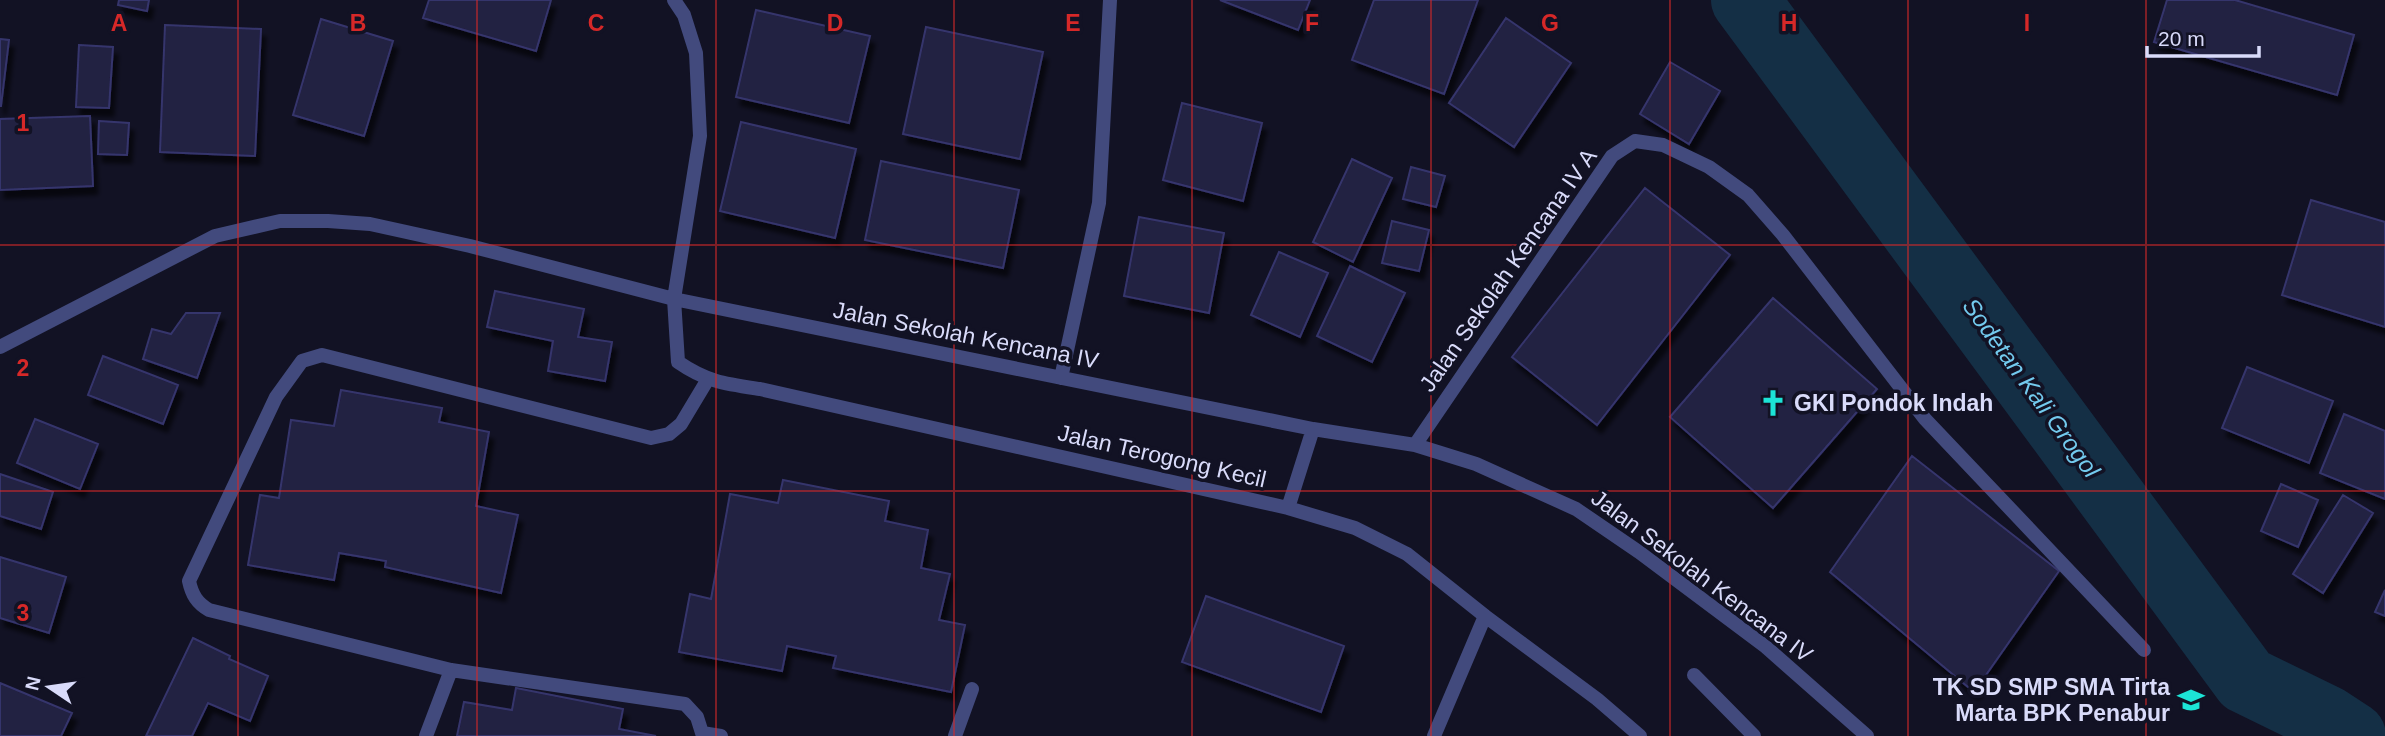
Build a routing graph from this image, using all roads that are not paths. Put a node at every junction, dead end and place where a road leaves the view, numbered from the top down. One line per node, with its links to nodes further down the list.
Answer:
1 (674, 0): 3 (street)
2 (1110, 0): 5 (street)
3 (674, 299): 4 (street, Jalan Sekolah Kencana IV); 5 (street, Jalan Sekolah Kencana IV); 6 (street, Jalan Terogong Kecil)
4 (0, 347)
5 (1062, 378): 7 (street, Jalan Sekolah Kencana IV)
6 (708, 379): 9 (street, Jalan Terogong Kecil); 12 (street)
7 (1313, 429): 8 (street, Jalan Sekolah Kencana IV); 9 (street)
8 (1415, 445): 11 (street, Jalan Sekolah Kencana IV A); 22 (street, Jalan Sekolah Kencana IV)
9 (1288, 508): 10 (street, Jalan Terogong Kecil)
10 (1485, 615): 19 (street); 20 (street, Jalan Terogong Kecil)
11 (2144, 650)
12 (451, 670): 15 (street); 16 (street)
13 (1694, 675): 21 (street)
14 (972, 689): 18 (street)
15 (702, 735): 17 (street)
16 (426, 736)
17 (721, 736)
18 (955, 736)
19 (1434, 736)
20 (1640, 736)
21 (1754, 736)
22 (1867, 736)

